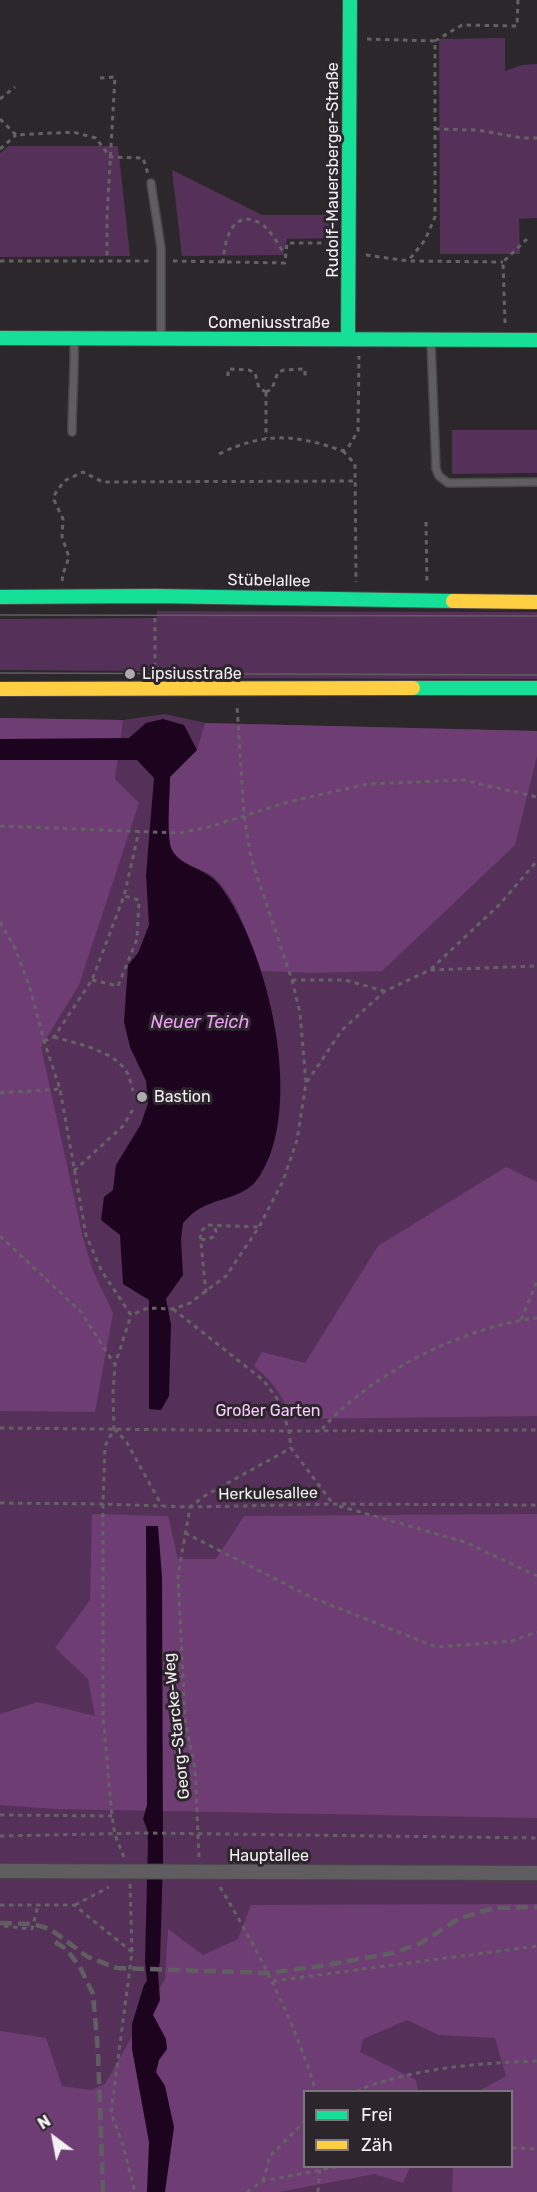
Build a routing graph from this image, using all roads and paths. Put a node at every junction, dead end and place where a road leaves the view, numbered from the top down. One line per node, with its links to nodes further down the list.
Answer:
1 (350, 0): 3 (main road, Rudolf-Mauersberger-Straße)
2 (518, 0): 4 (path)
3 (350, 41): 4 (path); 16 (main road, Rudolf-Mauersberger-Straße)
4 (435, 41): 9 (path)
5 (100, 78): 13 (path)
6 (15, 87): 7 (path)
7 (0, 99)
8 (0, 119): 10 (path)
9 (435, 129): 11 (path); 21 (path)
10 (16, 135): 12 (path); 13 (path)
11 (537, 138)
12 (0, 149)
13 (110, 157): 14 (path); 18 (path)
14 (151, 183): 20 (lane)
15 (527, 238): 22 (path)
16 (350, 248): 17 (path); 21 (path); 27 (main road, Rudolf-Mauersberger-Straße)
17 (286, 256): 23 (path); 23 (path)
18 (107, 260): 19 (path); 20 (path)
19 (0, 261)
20 (161, 261): 23 (path); 26 (lane)
21 (408, 261): 22 (path)
22 (504, 262): 29 (path)
23 (223, 263)
24 (0, 338): 25 (main road, Comeniusstraße)
25 (74, 339): 26 (main road, Comeniusstraße); 34 (lane)
26 (161, 339): 27 (main road, Comeniusstraße)
27 (353, 339): 28 (main road, Comeniusstraße); 36 (path)
28 (431, 339): 29 (main road, Comeniusstraße); 39 (lane)
29 (505, 340): 30 (main road, Comeniusstraße)
30 (537, 340)
31 (228, 376): 33 (path)
32 (305, 376): 33 (path)
33 (266, 392): 35 (path)
34 (72, 432)
35 (266, 438): 36 (path); 37 (path)
36 (343, 451): 38 (path)
37 (219, 454)
38 (355, 481): 41 (path); 43 (path)
39 (537, 482)
40 (426, 522): 42 (path)
41 (62, 586)
42 (427, 586)
43 (356, 587)
44 (0, 597): 45 (main road, Stübelallee)
45 (537, 602)
46 (155, 618): 47 (path)
47 (155, 671)
48 (537, 688): 49 (main road)
49 (0, 689)
50 (237, 704): 52 (path)
51 (537, 797): 52 (path)
52 (244, 815): 54 (path); 61 (path)
53 (0, 826): 54 (path)
54 (139, 831): 56 (path)
55 (537, 861): 59 (path)
56 (124, 896): 60 (path); 60 (path)
57 (0, 922): 64 (path)
58 (537, 966): 59 (path)
59 (430, 970): 62 (path)
60 (92, 980): 63 (path)
61 (292, 980): 62 (path); 65 (path)
62 (385, 991): 65 (path)
63 (54, 1037): 64 (path); 67 (path)
64 (44, 1041): 66 (path)
65 (306, 1083): 72 (path)
66 (60, 1089): 68 (path); 70 (path)
67 (133, 1091)
68 (0, 1093)
69 (134, 1107): 70 (path)
70 (73, 1172): 78 (path)
71 (214, 1226): 72 (path); 74 (path); 74 (path)
72 (259, 1227): 76 (path)
73 (0, 1236): 81 (path)
74 (201, 1239): 76 (path)
75 (537, 1281): 80 (path)
76 (206, 1293): 77 (path)
77 (173, 1309): 78 (path); 86 (path)
78 (131, 1315): 81 (path)
79 (537, 1318): 80 (path)
80 (521, 1320): 84 (path)
81 (115, 1365): 83 (path)
82 (0, 1428): 83 (path)
83 (114, 1429): 86 (path); 89 (path); 92 (path)
84 (321, 1430): 85 (path); 86 (path)
85 (537, 1430)
86 (289, 1431): 87 (path)
87 (291, 1448): 90 (path); 93 (path)
88 (0, 1503): 89 (path, Herkulesallee)
89 (104, 1504): 92 (path, Herkulesallee); 98 (path)
90 (333, 1504): 91 (path, Herkulesallee); 93 (path, Herkulesallee); 95 (path)
91 (537, 1505)
92 (162, 1506): 93 (path, Herkulesallee)
93 (190, 1507): 94 (path, Georg-Starcke-Weg)
94 (185, 1533): 96 (path); 100 (path, Georg-Starcke-Weg)
95 (537, 1576)
96 (537, 1632)
97 (0, 1815): 98 (path)
98 (112, 1816): 99 (path)
99 (115, 1835): 100 (path); 101 (path); 104 (path)
100 (199, 1835): 102 (path); 105 (path, Georg-Starcke-Weg)
101 (0, 1836)
102 (537, 1838)
103 (0, 1871): 104 (street, Hauptallee)
104 (129, 1872): 105 (street, Hauptallee); 109 (path); 112 (path)
105 (205, 1872): 106 (street, Hauptallee); 113 (path, Georg-Starcke-Weg)
106 (537, 1873)
107 (0, 1905): 108 (path)
108 (38, 1905): 109 (path); 110 (path)
109 (74, 1905): 112 (path)
110 (4, 1926)
111 (537, 1946): 113 (path)
112 (132, 1952): 122 (path)
113 (273, 1981): 115 (path, Georg-Starcke-Weg)
114 (537, 2061): 116 (path)
115 (316, 2090)
116 (358, 2090)
117 (303, 2123): 121 (path)
118 (513, 2148): 119 (path)
119 (537, 2149)
120 (320, 2168): 121 (path); 124 (path)
121 (263, 2181): 123 (path)
122 (135, 2192)
123 (247, 2192)
124 (318, 2192)

